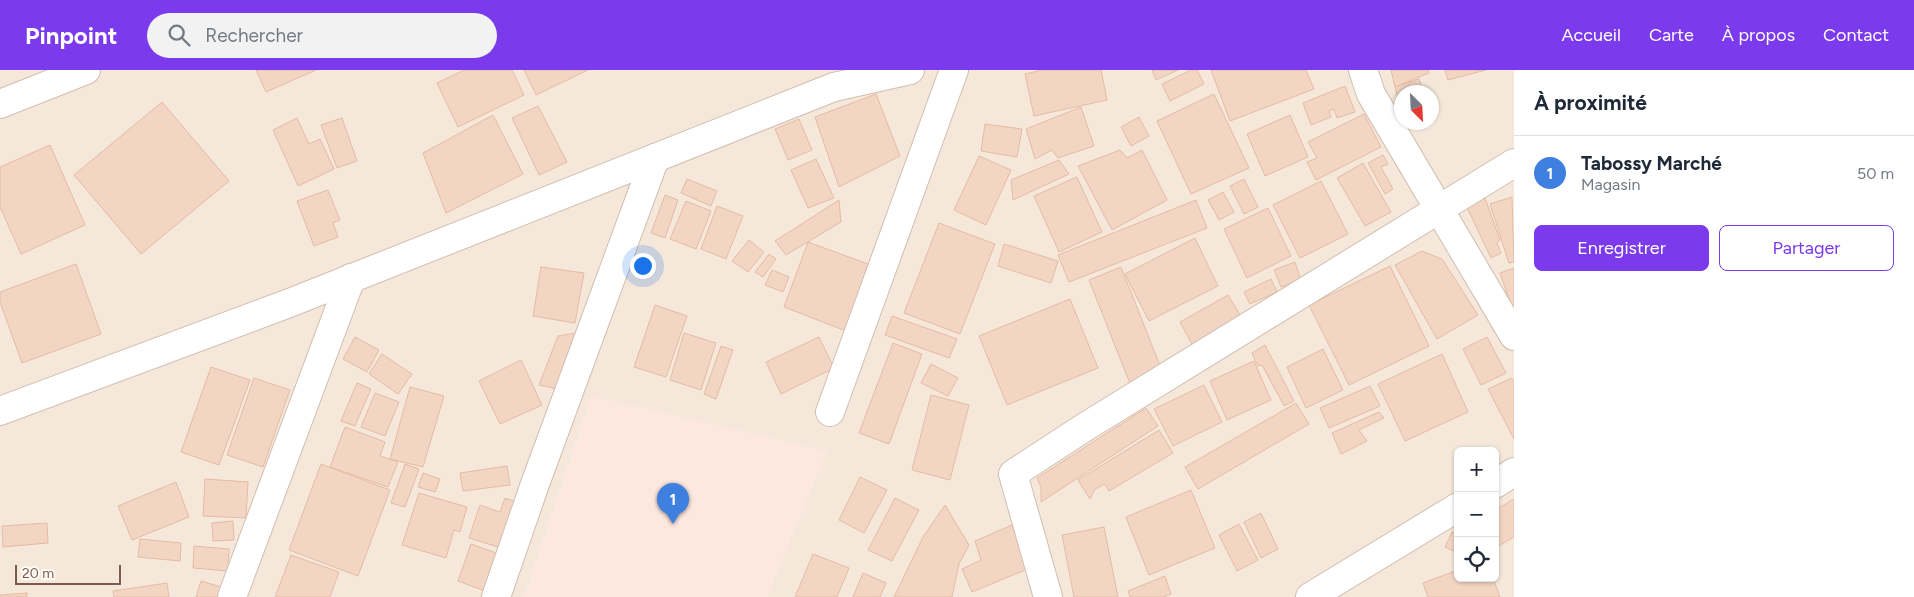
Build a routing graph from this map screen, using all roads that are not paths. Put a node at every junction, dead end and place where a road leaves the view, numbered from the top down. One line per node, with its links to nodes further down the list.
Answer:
1 (86, 70): 5 (street)
2 (910, 70): 6 (street)
3 (954, 70): 12 (street)
4 (1363, 70): 8 (street)
5 (0, 104)
6 (655, 158): 9 (street); 17 (street)
7 (1514, 163): 8 (street)
8 (1438, 208): 10 (street); 18 (street)
9 (351, 278): 11 (street); 16 (street)
10 (1514, 336)
11 (0, 411)
12 (830, 412)
13 (1514, 472): 14 (street)
14 (1499, 481)
15 (1454, 509): 19 (street)
16 (232, 597)
17 (496, 597)
18 (1048, 597)
19 (1310, 597)

